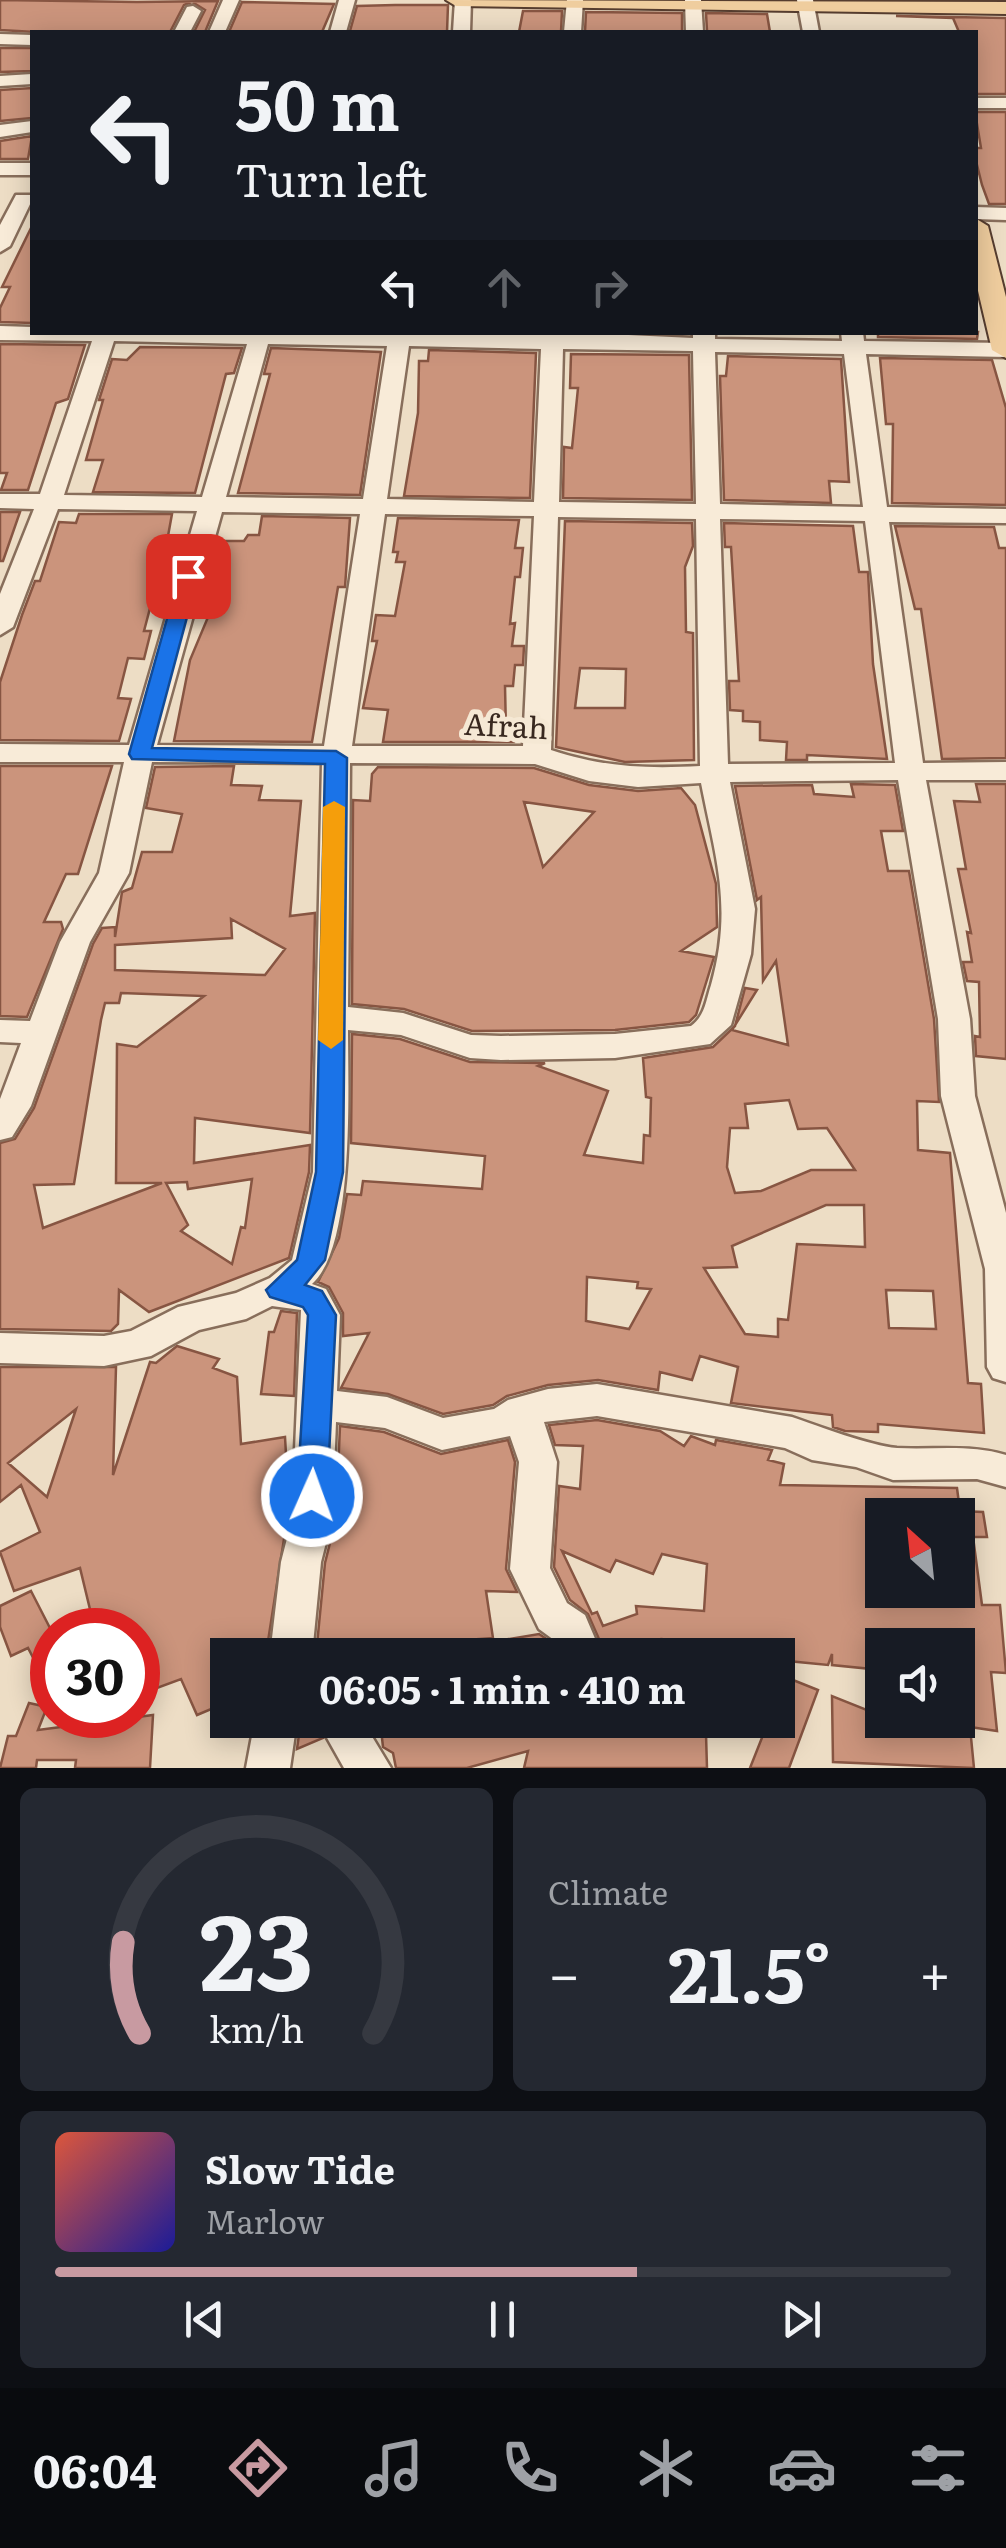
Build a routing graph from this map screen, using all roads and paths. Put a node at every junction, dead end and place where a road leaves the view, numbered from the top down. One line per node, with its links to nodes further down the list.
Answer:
1 (231, 0): 11 (street)
2 (347, 0): 12 (street)
3 (460, 0): 4 (main road); 13 (street)
4 (575, 1): 5 (main road); 14 (street)
5 (693, 2): 6 (main road); 15 (street)
6 (805, 2): 7 (main road); 16 (street)
7 (920, 3): 8 (main road); 17 (main road)
8 (1006, 8)
9 (193, 12): 10 (street)
10 (183, 30)
11 (218, 30)
12 (339, 30)
13 (462, 30)
14 (573, 30)
15 (696, 30)
16 (811, 30)
17 (927, 30)
18 (0, 39): 19 (street)
19 (30, 40)
20 (30, 79): 21 (street)
21 (0, 81)
22 (0, 94): 23 (street)
23 (30, 94)
24 (978, 102): 25 (street)
25 (1006, 103)
26 (30, 127): 27 (street)
27 (0, 131)
28 (30, 169): 29 (street)
29 (0, 170)
30 (0, 199): 31 (street)
31 (28, 199): 35 (street)
32 (978, 213): 33 (street)
33 (1006, 214)
34 (978, 238): 45 (main road)
35 (0, 246)
36 (0, 333): 37 (street)
37 (30, 333)
38 (105, 335): 47 (street)
39 (182, 335): 40 (street)
40 (260, 336): 41 (street); 48 (street)
41 (399, 336): 42 (street); 49 (street)
42 (553, 338): 43 (street); 50 (street)
43 (704, 339): 44 (street); 51 (street)
44 (852, 339): 45 (street); 52 (street)
45 (1006, 350)
46 (0, 501): 47 (street)
47 (49, 502): 48 (street); 54 (street)
48 (208, 505): 49 (street); 56 (street)
49 (373, 507): 50 (street); 58 (street)
50 (548, 508): 51 (street); 57 (street)
51 (710, 510): 52 (street); 61 (street)
52 (873, 512): 53 (street); 59 (street)
53 (1006, 516)
54 (0, 627)
55 (0, 754): 56 (street, Afrah)
56 (140, 754): 58 (street, Afrah); 64 (street)
57 (537, 755): 58 (street, Afrah); 61 (street, Afrah)
58 (336, 758): 62 (street)
59 (910, 769): 60 (street, Afrah); 61 (street, Afrah); 68 (street)
60 (1006, 770)
61 (714, 775): 62 (street)
62 (331, 1017): 66 (street)
63 (0, 1031): 64 (street)
64 (42, 1032): 65 (street)
65 (0, 1128)
66 (280, 1290): 67 (street); 69 (street)
67 (0, 1348)
68 (1006, 1367)
69 (318, 1404): 70 (street); 72 (street)
70 (521, 1411): 71 (street); 73 (street)
71 (1006, 1471)
72 (293, 1638)
73 (574, 1638)
74 (273, 1738): 76 (street)
75 (350, 1738): 77 (street)
76 (268, 1768)
77 (369, 1768)

